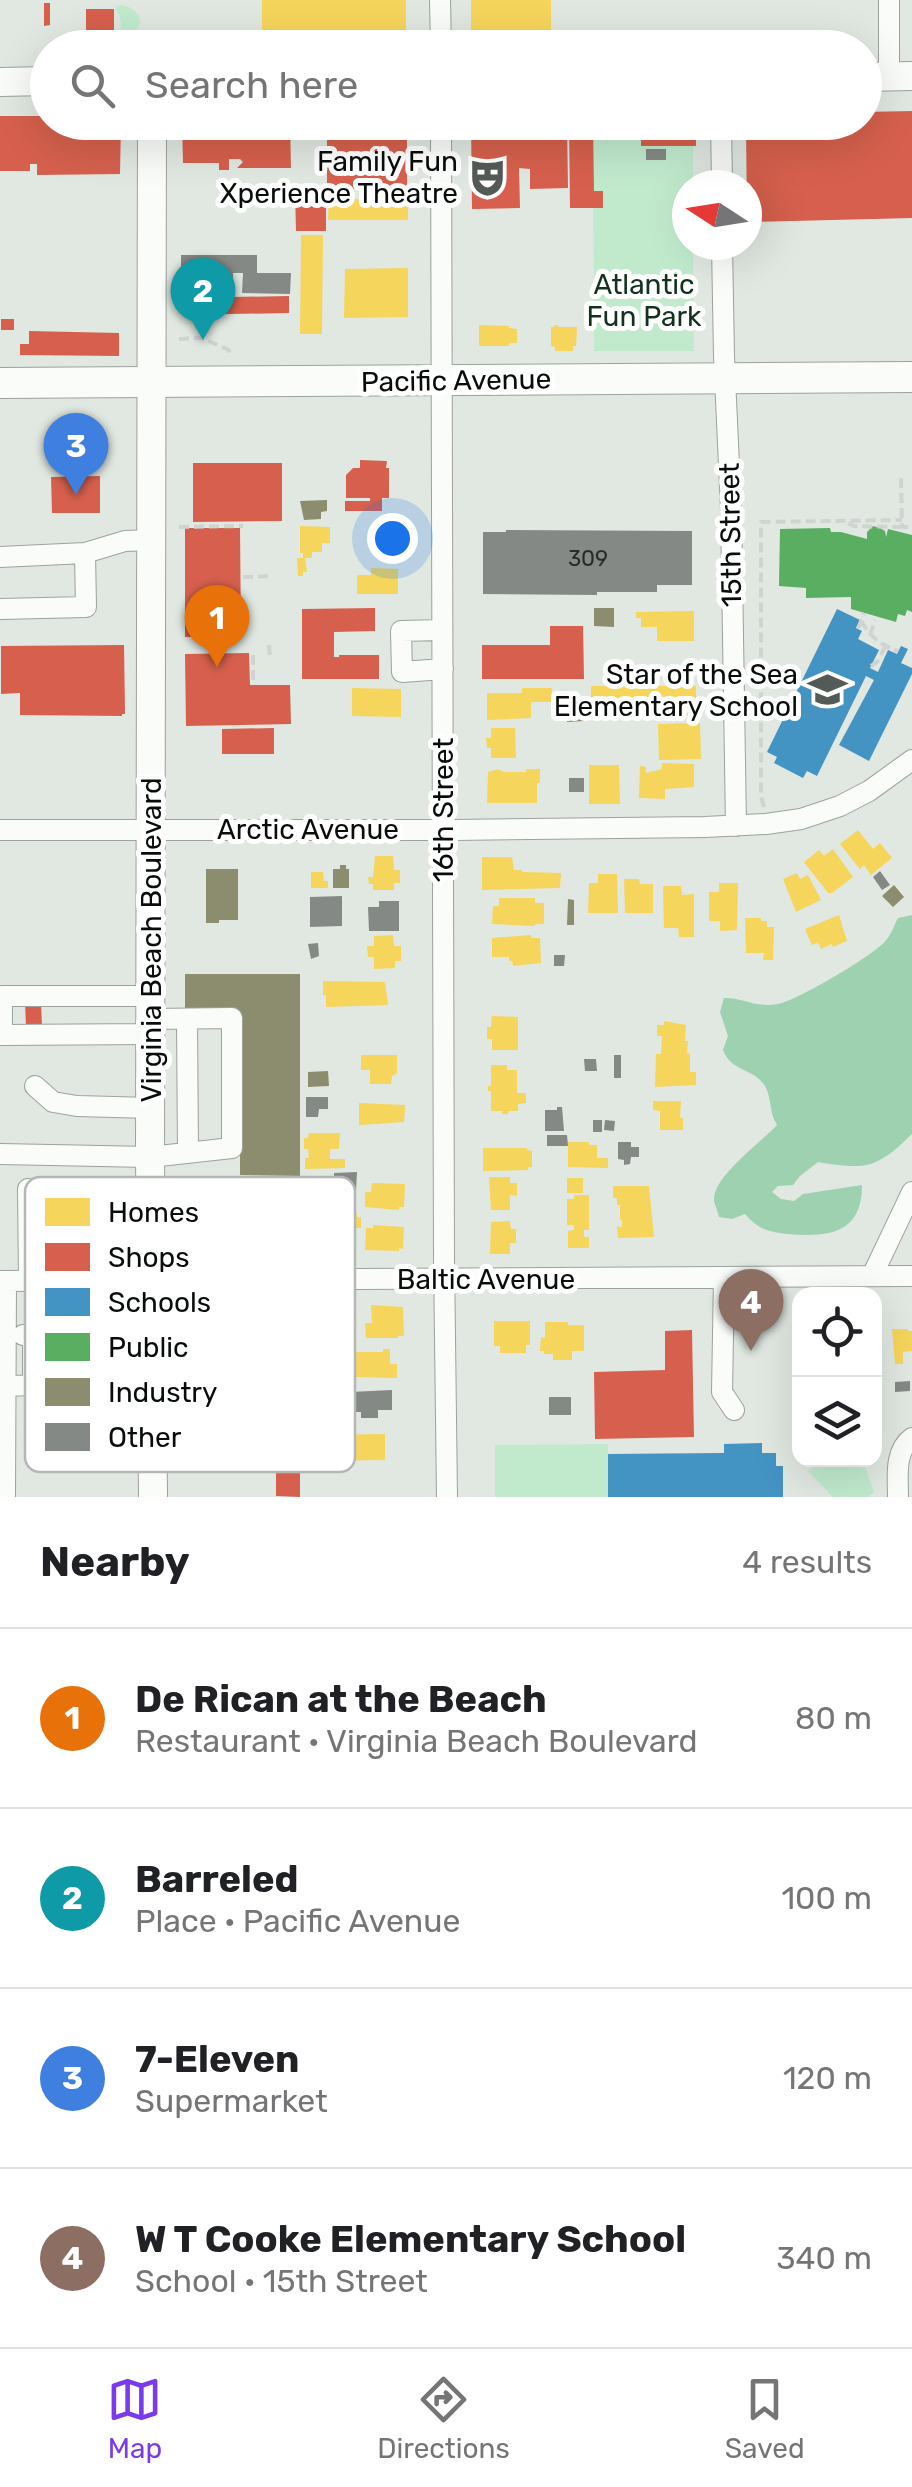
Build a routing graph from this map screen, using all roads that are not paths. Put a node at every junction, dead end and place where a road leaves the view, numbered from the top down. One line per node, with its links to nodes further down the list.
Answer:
1 (440, 0): 3 (street)
2 (888, 0): 4 (street)
3 (441, 30)
4 (889, 76)
5 (0, 82): 6 (main road)
6 (30, 82)
7 (152, 140): 15 (main road, Virginia Beach Boulevard)
8 (441, 140): 14 (street, 16th Street)
9 (721, 140): 10 (street)
10 (722, 170)
11 (722, 260): 13 (street, 15th Street)
12 (912, 377): 13 (highway, Pacific Avenue)
13 (724, 378): 14 (highway, Pacific Avenue); 24 (street, 15th Street)
14 (442, 380): 15 (highway, Pacific Avenue); 21 (street, 16th Street)
15 (153, 382): 16 (highway, Pacific Avenue); 17 (main road, Virginia Beach Boulevard)
16 (0, 383)
17 (152, 540): 18 (street); 25 (main road, Virginia Beach Boulevard)
18 (85, 553): 19 (street); 20 (street)
19 (0, 557)
20 (0, 609)
21 (442, 630): 22 (street, 16th Street); 22 (street)
22 (442, 669): 27 (street, 16th Street)
23 (912, 760): 24 (street, Arctic Avenue)
24 (736, 826): 27 (street, Arctic Avenue)
25 (151, 828): 26 (street, Arctic Avenue); 27 (street, Arctic Avenue); 29 (main road, Virginia Beach Boulevard)
26 (0, 830)
27 (443, 830): 43 (street, 16th Street)
28 (110, 996): 29 (street); 31 (street); 31 (street)
29 (151, 1017): 30 (street); 31 (street); 33 (main road, Virginia Beach Boulevard)
30 (188, 1019): 34 (street); 34 (street)
31 (110, 1034)
32 (35, 1086): 33 (street)
33 (150, 1108): 36 (main road, Virginia Beach Boulevard)
34 (188, 1153): 36 (street)
35 (0, 1154): 36 (street)
36 (150, 1157): 37 (main road, Virginia Beach Boulevard)
37 (150, 1177)
38 (912, 1192): 39 (street)
39 (872, 1276): 40 (street, Baltic Avenue); 41 (street, Baltic Avenue)
40 (912, 1276)
41 (724, 1277): 43 (street, Baltic Avenue); 48 (street)
42 (355, 1280): 43 (street, Baltic Avenue)
43 (445, 1280): 52 (street, 16th Street)
44 (3, 1281): 45 (street)
45 (5, 1335): 46 (street); 47 (street)
46 (25, 1351)
47 (25, 1351)
48 (734, 1410)
49 (912, 1438): 53 (street)
50 (25, 1444): 51 (street)
51 (6, 1497)
52 (448, 1497)
53 (898, 1497)

